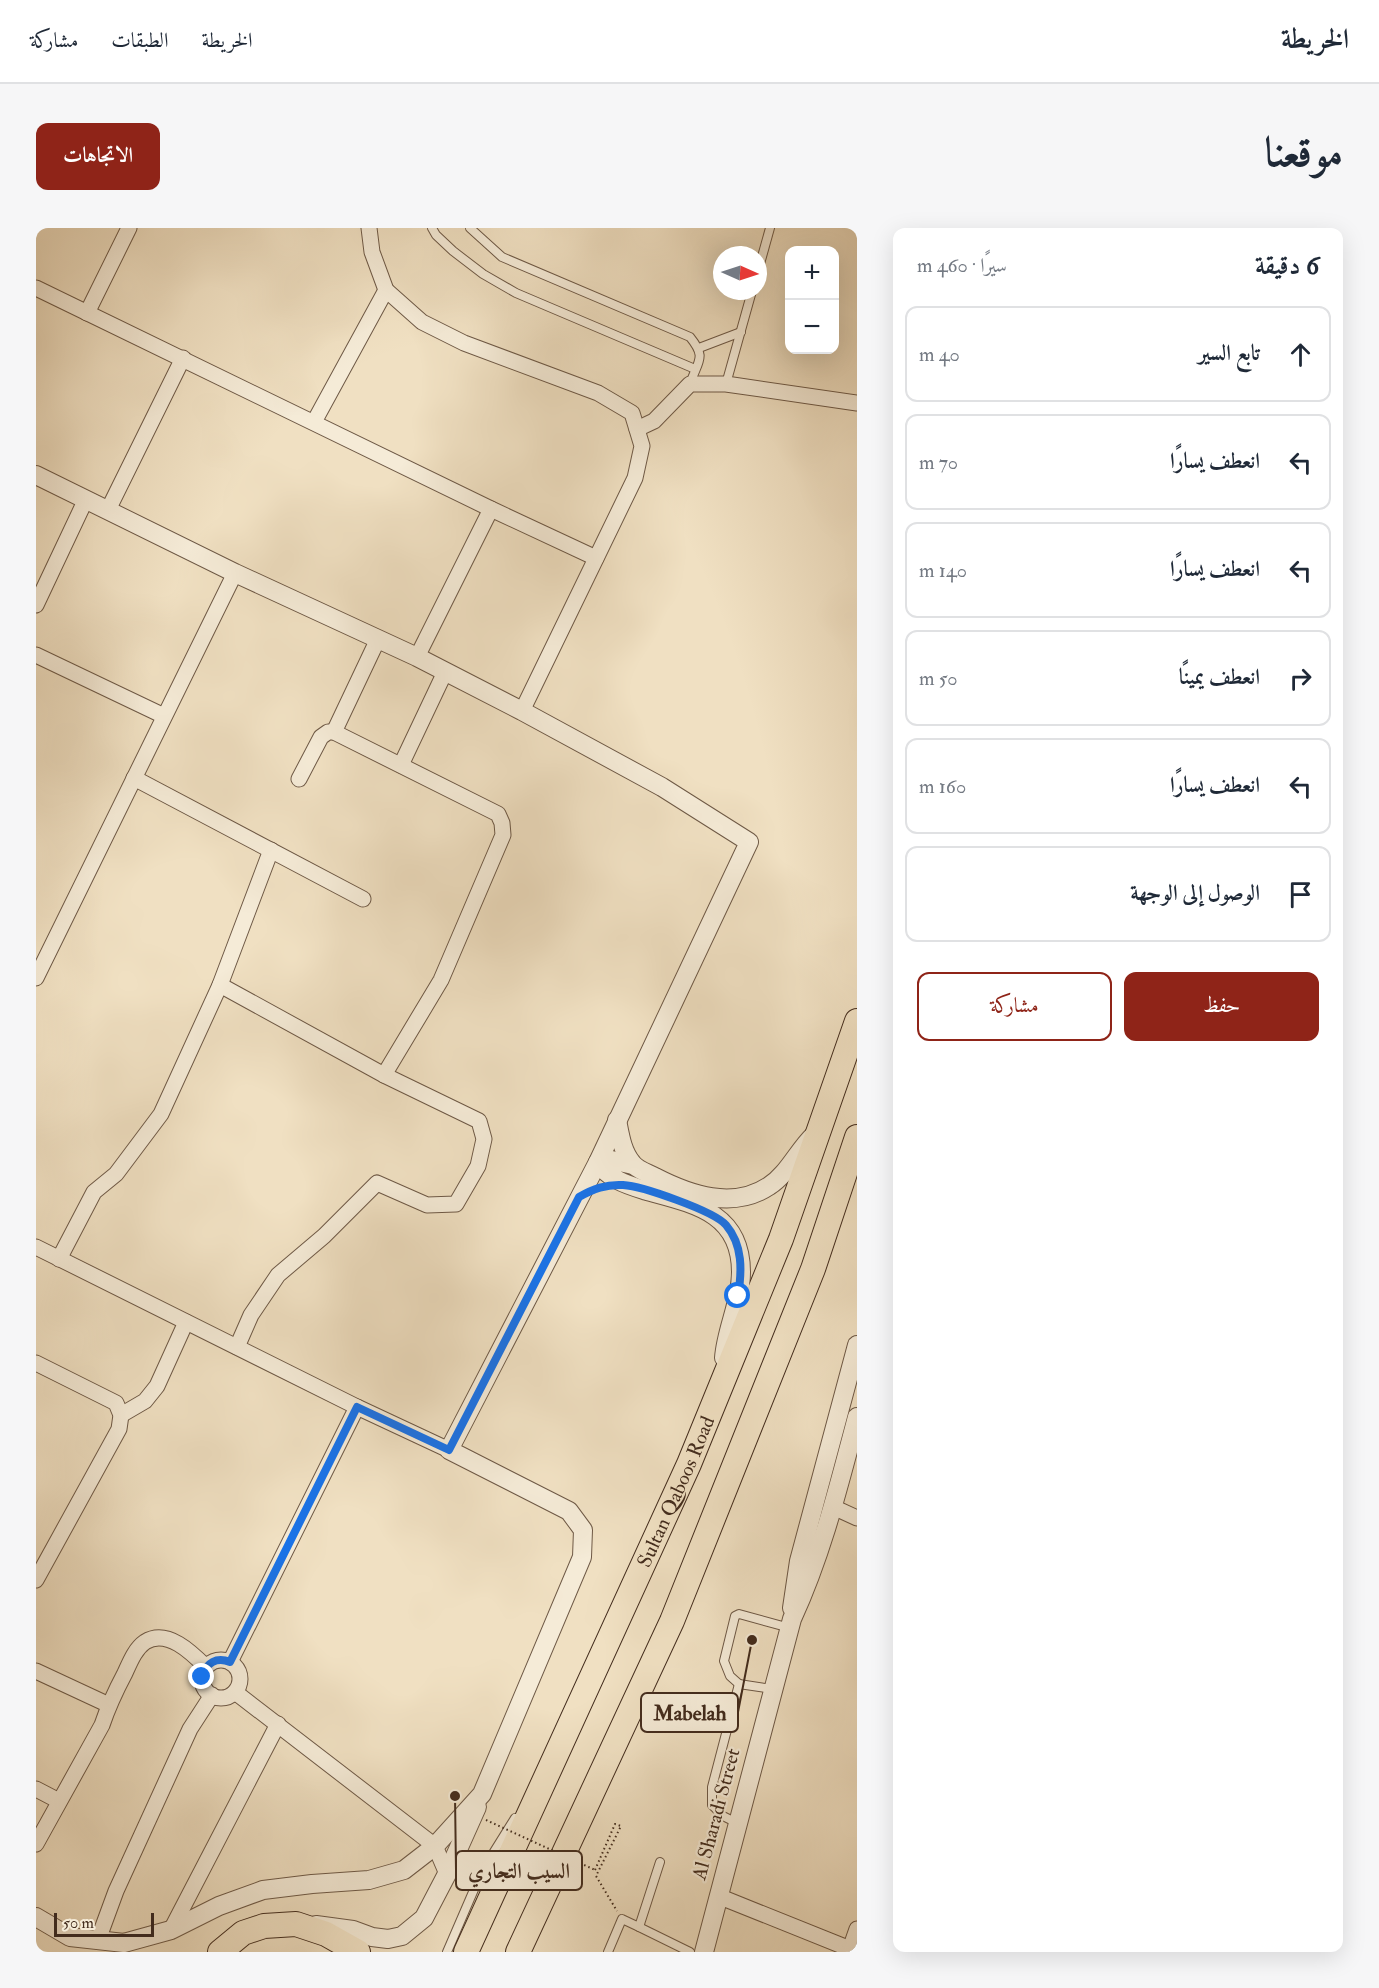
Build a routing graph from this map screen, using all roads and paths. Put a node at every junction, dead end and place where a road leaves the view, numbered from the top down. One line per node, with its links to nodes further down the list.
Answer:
1 (129, 228): 10 (street)
2 (369, 228): 8 (street)
3 (432, 228): 14 (lane)
4 (470, 228): 12 (lane)
5 (770, 228): 6 (lane)
6 (765, 246)
7 (36, 288): 10 (street)
8 (386, 290): 17 (street); 18 (street)
9 (750, 300): 11 (lane)
10 (87, 313): 13 (street)
11 (741, 332): 12 (lane); 15 (lane)
12 (699, 348): 14 (lane)
13 (183, 358): 17 (street); 22 (street)
14 (693, 376): 15 (street); 18 (street)
15 (726, 384): 16 (street)
16 (857, 403)
17 (314, 422): 21 (street)
18 (637, 429): 23 (street)
19 (36, 475): 20 (street)
20 (86, 499): 22 (street); 25 (street)
21 (491, 509): 23 (street); 28 (street)
22 (108, 510): 24 (street)
23 (596, 558): 30 (street)
24 (235, 573): 26 (street); 31 (street)
25 (36, 605)
26 (378, 639): 28 (street); 32 (street)
27 (36, 655): 31 (street)
28 (417, 657): 29 (street)
29 (446, 672): 30 (street); 33 (street)
30 (522, 711): 42 (street)
31 (164, 716): 34 (street)
32 (334, 732): 33 (street); 35 (street)
33 (401, 765): 41 (street)
34 (134, 778): 36 (street); 38 (street)
35 (299, 780)
36 (271, 850): 37 (street); 39 (street)
37 (363, 899)
38 (36, 978)
39 (220, 985): 41 (street); 50 (street)
40 (857, 1022): 43 (highway, Sultan Qaboos Road)
41 (384, 1075): 52 (street)
42 (617, 1120): 45 (street); 46 (street)
43 (820, 1130): 46 (street); 55 (highway, Sultan Qaboos Road)
44 (857, 1137): 73 (highway)
45 (598, 1162): 46 (street); 47 (street); 48 (street)
46 (633, 1165)
47 (624, 1185): 48 (street); 55 (street)
48 (579, 1197): 59 (street)
49 (36, 1247): 50 (street)
50 (59, 1259): 51 (street)
51 (186, 1322): 52 (street); 57 (street)
52 (237, 1347): 56 (street)
53 (857, 1347): 63 (street, Al Sharadi Street)
54 (36, 1363): 57 (street)
55 (723, 1381): 74 (highway, Sultan Qaboos Road)
56 (357, 1407): 59 (street); 64 (street)
57 (121, 1414): 62 (street)
58 (857, 1417): 60 (street, Al Sharadi Street)
59 (449, 1450): 76 (street)
60 (833, 1507): 61 (street); 63 (street, Al Sharadi Street)
61 (857, 1518)
62 (36, 1580)
63 (791, 1623): 67 (lane); 68 (street, Al Sharadi Street)
64 (230, 1662): 65 (street); 69 (street)
65 (206, 1667): 70 (street); 71 (street)
66 (36, 1671): 71 (street)
67 (739, 1684): 68 (lane); 79 (lane)
68 (772, 1689): 79 (street, Al Sharadi Street)
69 (235, 1692): 70 (street); 72 (street)
70 (212, 1695): 91 (street)
71 (109, 1705): 77 (street)
72 (278, 1724): 81 (street); 90 (street)
73 (616, 1742): 97 (highway); 98 (street)
74 (545, 1778): 95 (lane); 96 (highway, Sultan Qaboos Road)
75 (36, 1789): 77 (street)
76 (482, 1794): 81 (street); 83 (street)
77 (59, 1801): 80 (street)
78 (486, 1820): 86 (path, bridge)
79 (737, 1823): 84 (street, Al Sharadi Street)
80 (36, 1844)
81 (435, 1846): 83 (street); 90 (street)
82 (660, 1862): 88 (lane)
83 (447, 1874): 87 (street)
84 (718, 1896): 92 (street); 101 (street, Al Sharadi Street)
85 (36, 1917): 91 (street)
86 (622, 1919): 88 (lane); 99 (lane)
87 (296, 1924): 93 (highway); 94 (highway)
88 (639, 1927): 100 (lane)
89 (857, 1929): 92 (street)
90 (171, 1930): 91 (street)
91 (98, 1940)
92 (850, 1950)
93 (220, 1952)
94 (358, 1952)
95 (447, 1952)
96 (466, 1952)
97 (518, 1952)
98 (531, 1952)
99 (608, 1952)
100 (690, 1952)
101 (704, 1952)

